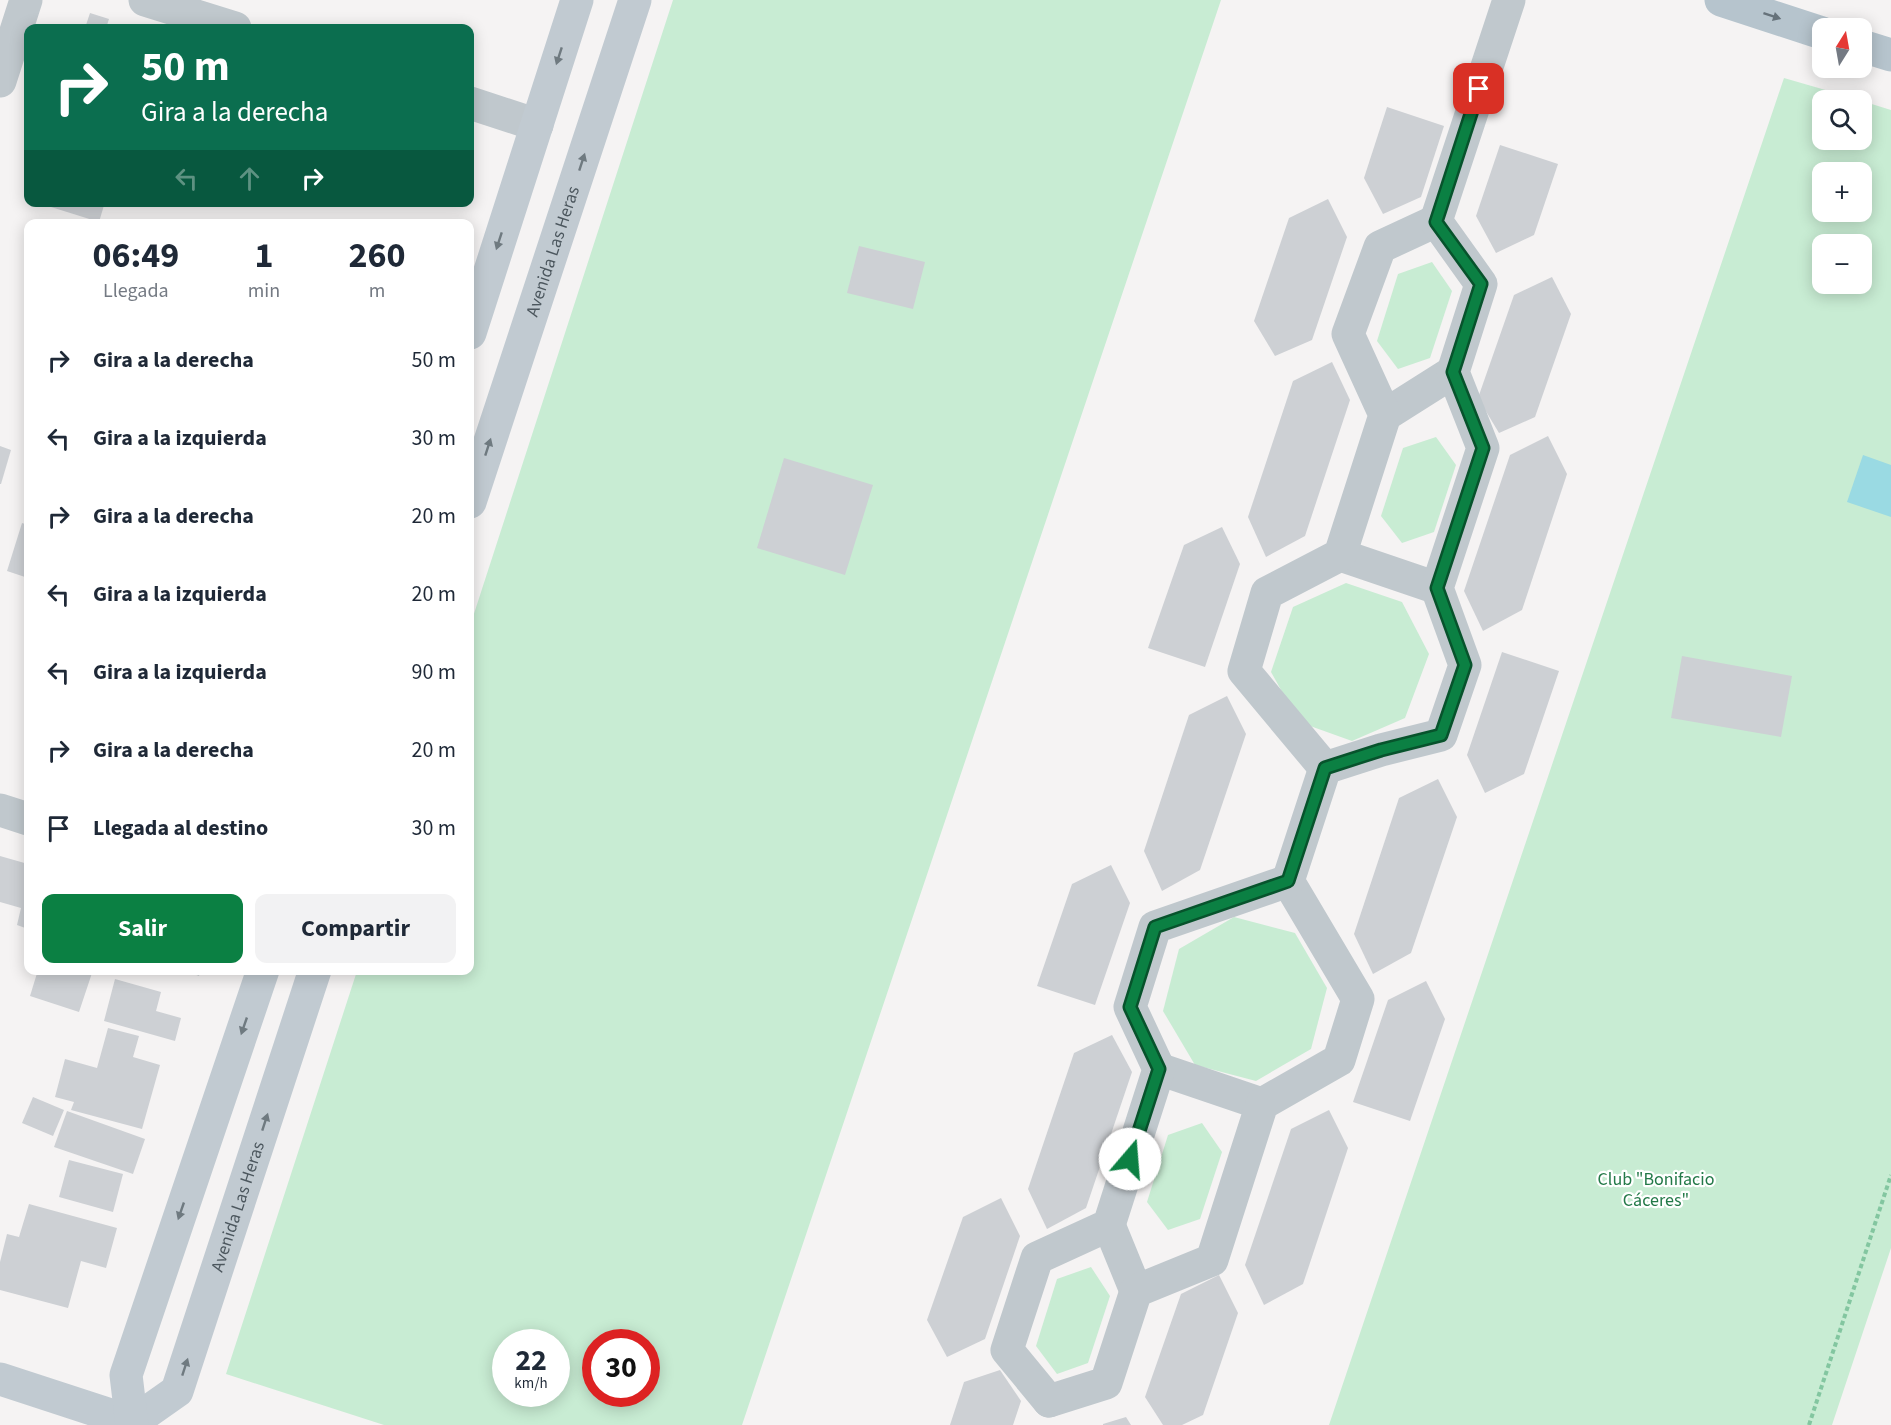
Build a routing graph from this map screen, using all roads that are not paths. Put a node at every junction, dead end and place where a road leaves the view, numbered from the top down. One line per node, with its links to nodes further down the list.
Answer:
1 (26, 0): 11 (street)
2 (145, 0): 7 (street)
3 (577, 0): 13 (main road, one-way to 13)
4 (635, 0): 18 (main road, Avenida Las Heras, one-way to 4)
5 (1509, 0): 14 (street)
6 (1721, 0): 8 (main road, one-way to 8)
7 (222, 24)
8 (1812, 30)
9 (1872, 49): 10 (main road)
10 (1891, 55)
11 (0, 81)
12 (474, 104): 13 (street)
13 (537, 125): 15 (main road, one-way to 15)
14 (1436, 222): 16 (street); 17 (street)
15 (474, 321)
16 (1453, 372): 17 (street); 20 (street)
17 (1385, 415): 19 (street)
18 (474, 490)
19 (1340, 555): 20 (street); 21 (street)
20 (1437, 588): 21 (street)
21 (1325, 768): 24 (street)
22 (0, 810): 23 (street)
23 (24, 818)
24 (1288, 881): 27 (street); 28 (street)
25 (260, 975): 33 (main road, one-way to 33)
26 (313, 975): 33 (main road, Avenida Las Heras, one-way to 26)
27 (1159, 1069): 28 (street); 29 (street)
28 (1262, 1104): 30 (street)
29 (1109, 1226): 30 (street); 32 (street)
30 (1136, 1290): 32 (street)
31 (0, 1379): 33 (main road)
32 (1045, 1413)
33 (135, 1424)

